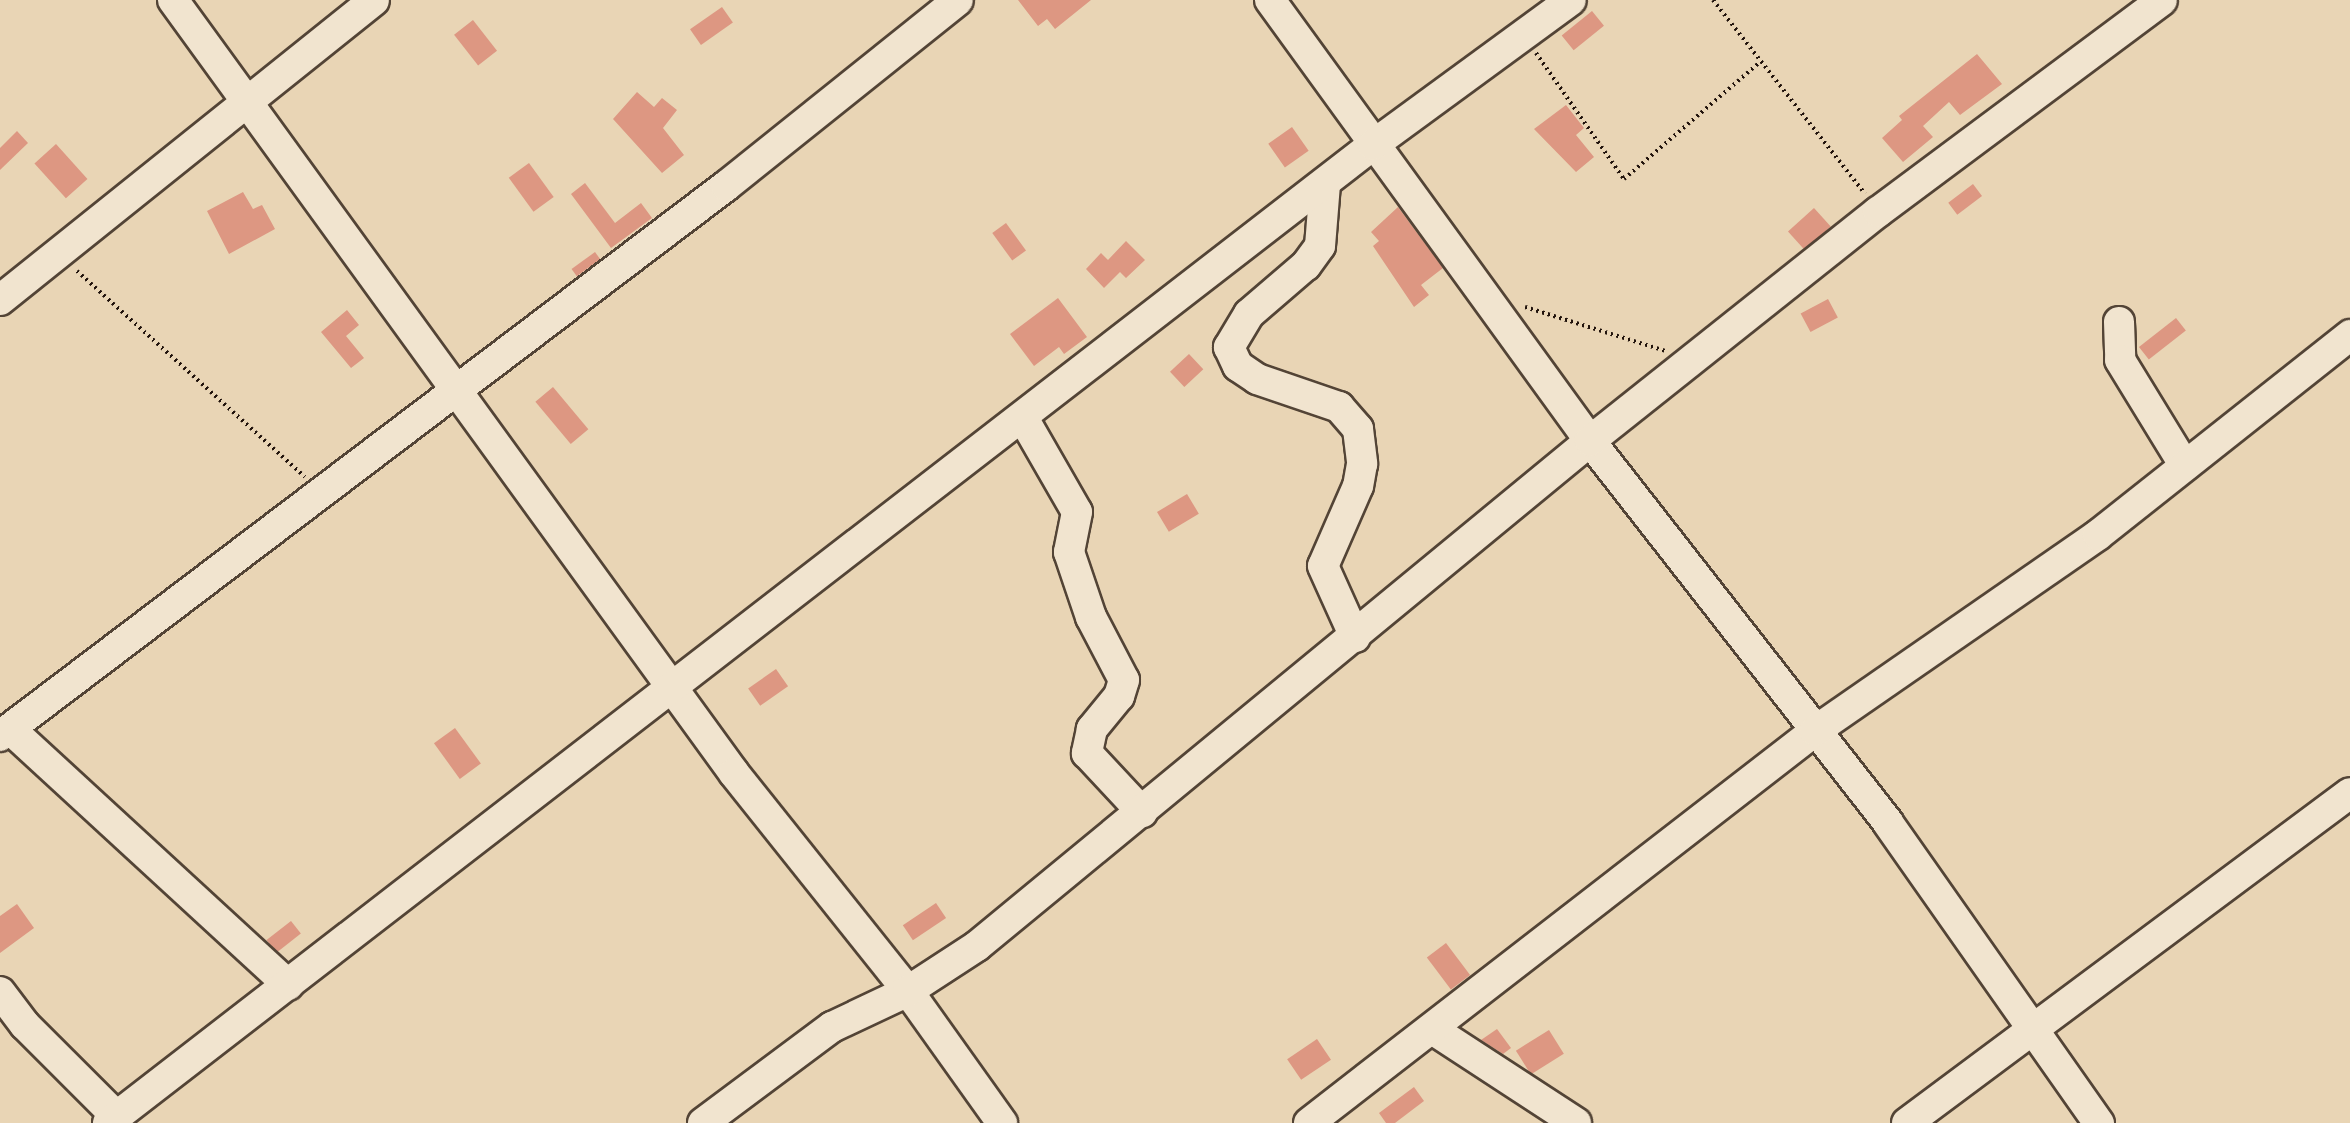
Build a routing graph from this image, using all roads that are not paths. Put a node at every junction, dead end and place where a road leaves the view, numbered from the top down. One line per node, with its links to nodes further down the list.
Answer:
1 (173, 0): 7 (street)
2 (374, 0): 7 (street)
3 (958, 0): 13 (street)
4 (1270, 0): 8 (street)
5 (1571, 0): 8 (street)
6 (2162, 0): 15 (street)
7 (245, 101): 10 (street); 13 (street)
8 (1373, 145): 9 (street); 15 (street)
9 (1325, 184): 14 (street); 17 (street)
10 (0, 300)
11 (2119, 322): 16 (street)
12 (2350, 335): 16 (street)
13 (455, 387): 18 (street); 20 (street)
14 (1023, 418): 18 (street); 22 (street)
15 (1590, 441): 17 (street); 19 (street)
16 (2185, 466): 19 (street)
17 (1355, 637): 22 (street)
18 (672, 684): 23 (street); 24 (street)
19 (1815, 731): 26 (street); 27 (street)
20 (5, 733): 23 (street)
21 (2350, 793): 27 (street)
22 (1142, 812): 24 (street)
23 (288, 985): 28 (street)
24 (908, 991): 29 (street); 30 (street)
25 (0, 992): 28 (street)
26 (1432, 1029): 31 (street); 32 (street)
27 (2031, 1032): 33 (street); 34 (street)
28 (112, 1120)
29 (703, 1123)
30 (1002, 1123)
31 (1309, 1123)
32 (1576, 1123)
33 (1907, 1123)
34 (2099, 1123)

